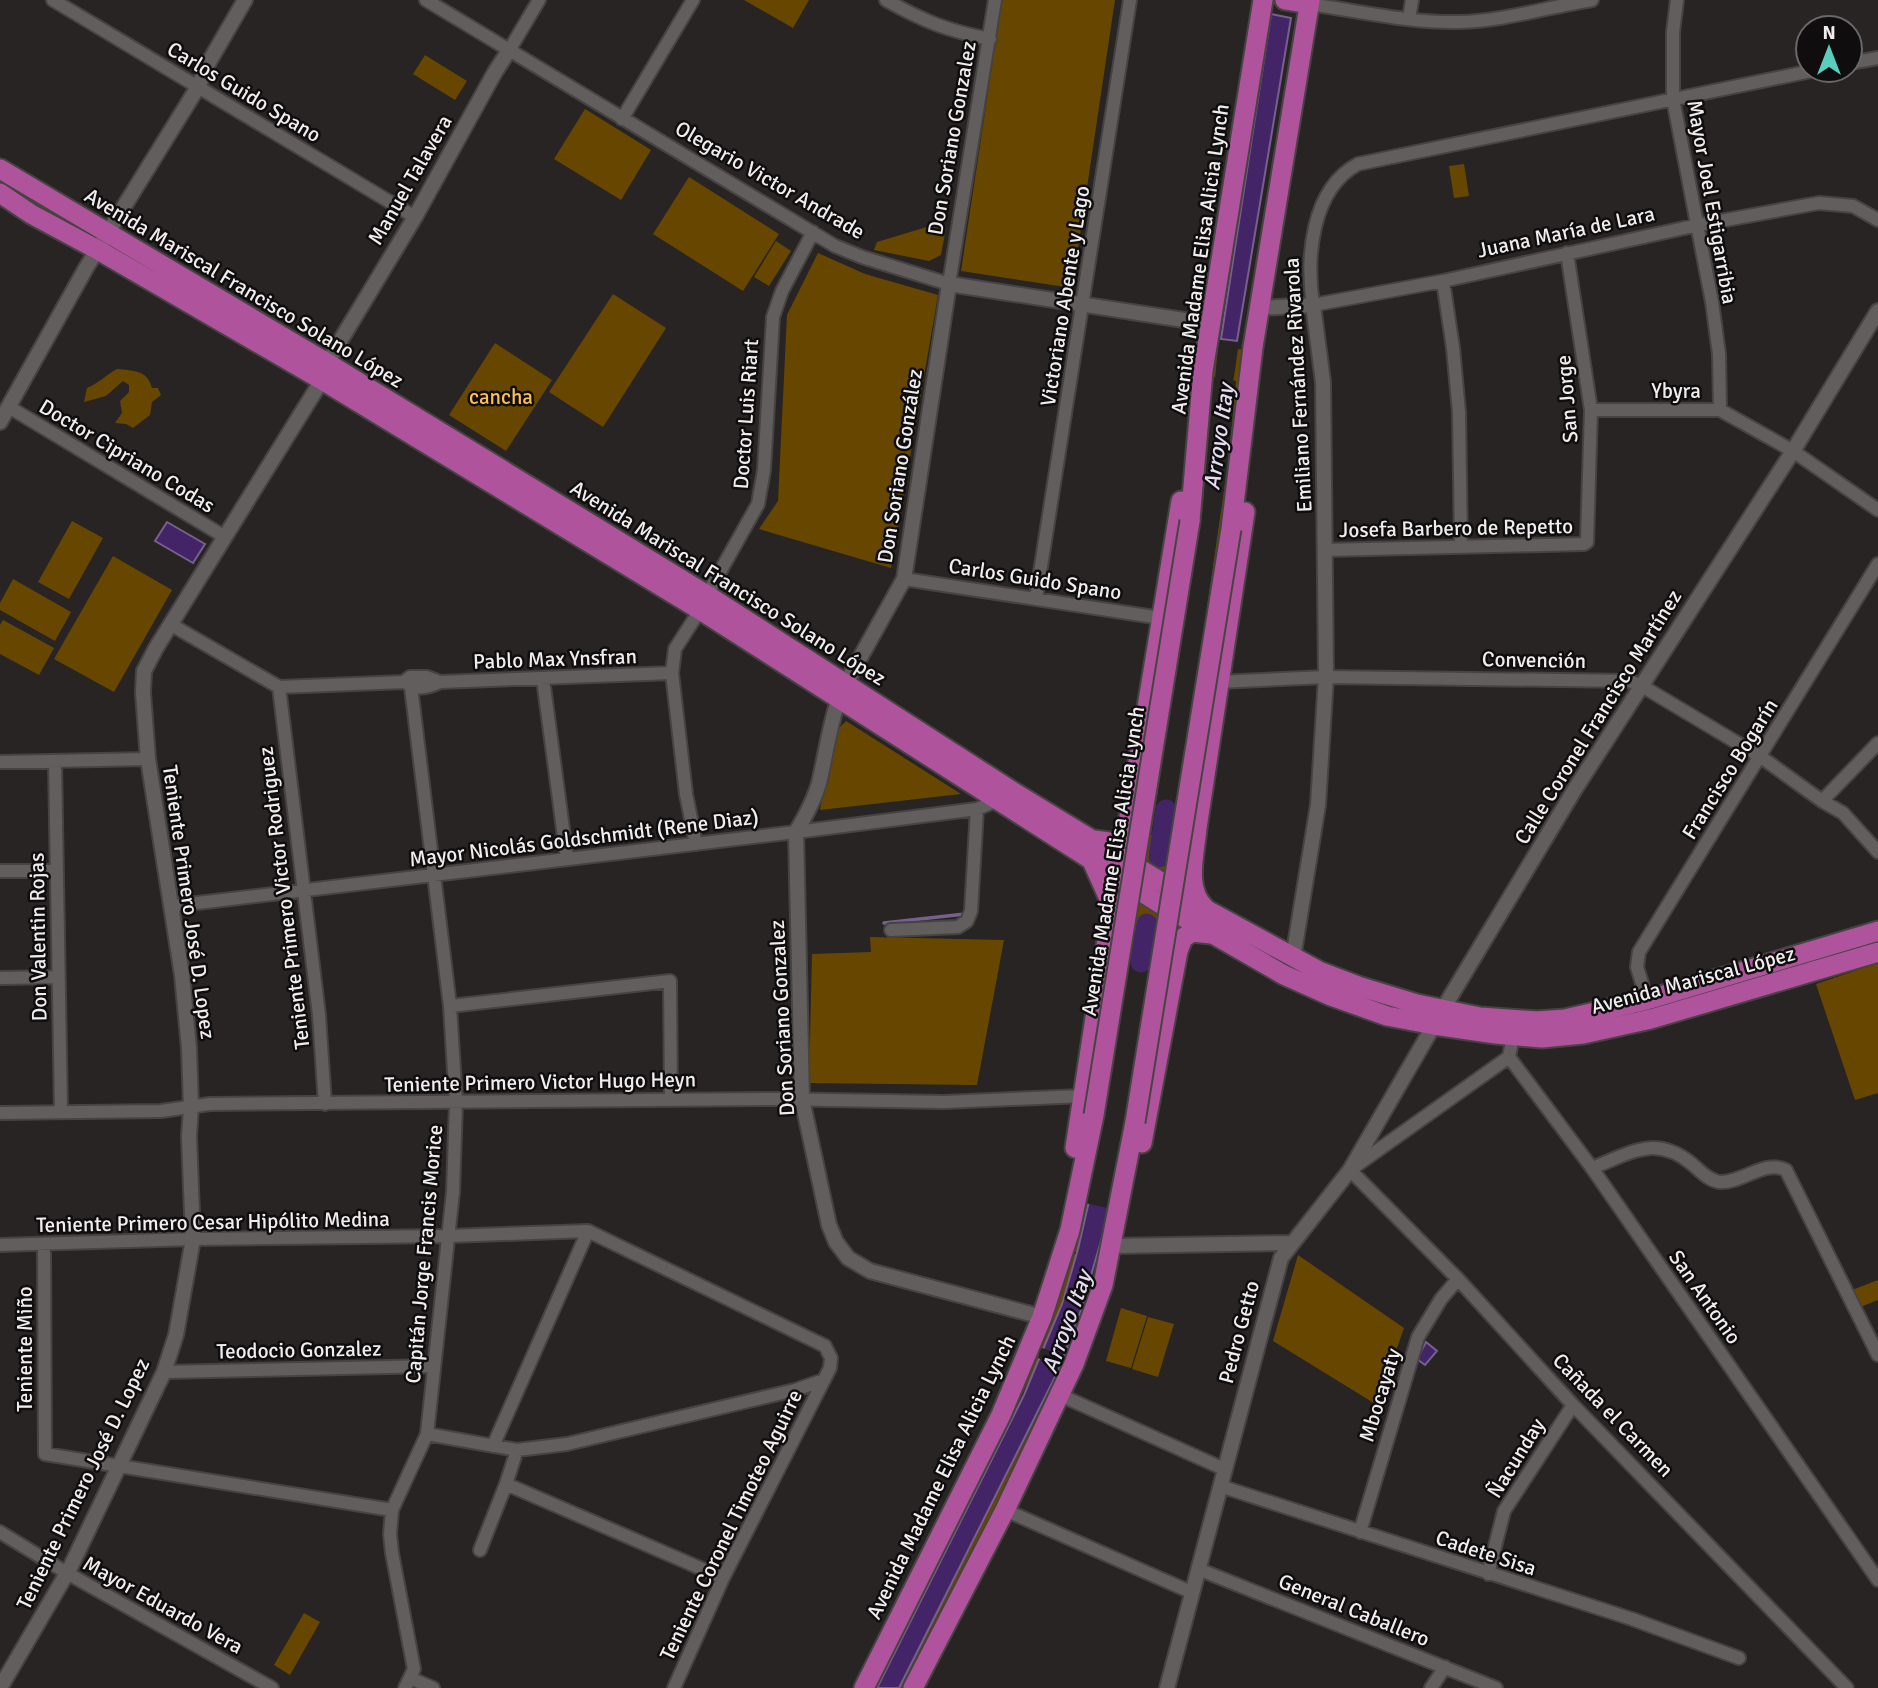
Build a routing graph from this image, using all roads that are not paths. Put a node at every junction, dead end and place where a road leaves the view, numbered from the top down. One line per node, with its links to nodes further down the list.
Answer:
1 (53, 0): 19 (street, Carlos Guido Spano)
2 (245, 0): 19 (street)
3 (426, 0): 17 (street, Olegario Victor Andrade)
4 (539, 0): 17 (street, Manuel Talavera)
5 (694, 0): 21 (street)
6 (886, 0): 16 (street)
7 (995, 0): 16 (street, Don Soriano Gonzalez)
8 (1130, 0): 32 (street, Victoriano Abente y Lago)
9 (1263, 0): 36 (highway, Avenida Madame Elisa Alicia Lynch)
10 (1412, 0): 15 (street)
11 (1592, 0): 14 (street)
12 (1677, 0): 20 (street, Mayor Joel Estigarribia)
13 (1300, 1): 15 (street); 34 (highway)
14 (1557, 3): 15 (street)
15 (1409, 19)
16 (990, 39): 31 (street, Don Soriano Gonzalez)
17 (510, 49): 21 (street, Olegario Victor Andrade); 24 (street, Manuel Talavera)
18 (1794, 74): 20 (street, Emiliano Fernández Rivarola)
19 (198, 86): 24 (street, Carlos Guido Spano); 28 (street)
20 (1673, 99): 26 (street, Mayor Joel Estigarribia); 33 (street, Emiliano Fernández Rivarola)
21 (622, 119): 27 (street, Olegario Victor Andrade)
22 (0, 169): 28 (highway, Avenida Mariscal Francisco Solano López)
23 (0, 193): 28 (highway, Avenida Mariscal Francisco Solano López)
24 (415, 217): 38 (street, Manuel Talavera)
25 (1878, 220): 26 (street, Juana María de Lara)
26 (1698, 225): 29 (street, Juana María de Lara); 41 (street, Mayor Joel Estigarribia)
27 (813, 232): 31 (street, Olegario Victor Andrade); 53 (street, Doctor Luis Riart)
28 (102, 243): 38 (highway, Avenida Mariscal Francisco Solano López); 39 (street)
29 (1567, 253): 30 (street, Juana María de Lara); 40 (street, San Jorge)
30 (1443, 281): 33 (street, Juana María de Lara); 48 (street)
31 (949, 284): 32 (street, Olegario Victor Andrade); 51 (street, Don Soriano González)
32 (1084, 304): 36 (street, Olegario Victor Andrade); 52 (street, Victoriano Abente y Lago)
33 (1313, 305): 34 (street, Juana María de Lara); 49 (street, Emiliano Fernández Rivarola)
34 (1259, 308): 43 (highway)
35 (1878, 311): 44 (street, Calle Coronel Francisco Martínez)
36 (1210, 324): 37 (highway, Avenida Madame Elisa Alicia Lynch)
37 (1203, 371): 54 (highway); 106 (highway, Avenida Madame Elisa Alicia Lynch, bridge)
38 (324, 372): 46 (street, Teniente Primero José D. Lopez); 53 (highway, Avenida Mariscal Francisco Solano López)
39 (9, 407): 42 (street); 46 (street, Doctor Cipriano Codas)
40 (1591, 410): 41 (street, Ybyra); 47 (street, San Jorge)
41 (1720, 410): 44 (street, Ybyra)
42 (0, 422)
43 (1244, 430): 59 (highway); 107 (highway, bridge)
44 (1793, 451): 45 (street, Ybyra); 61 (street, Calle Coronel Francisco Martínez)
45 (1878, 510)
46 (225, 537): 55 (street, Teniente Primero José D. Lopez)
47 (1587, 542): 48 (street, Josefa Barbero de Repetto)
48 (1461, 545): 49 (street, Josefa Barbero de Repetto)
49 (1325, 550): 57 (street, Emiliano Fernández Rivarola)
50 (1878, 564): 65 (street, Francisco Bogarín)
51 (904, 579): 52 (street, Carlos Guido Spano); 63 (street, Don Soriano González)
52 (1036, 598): 54 (street, Carlos Guido Spano)
53 (704, 602): 56 (street, Doctor Luis Riart); 63 (highway, Avenida Mariscal Francisco Solano López)
54 (1161, 618): 73 (highway)
55 (170, 624): 62 (street); 66 (street, Teniente Primero José D. Lopez)
56 (672, 673): 58 (street, Pablo Max Ynsfran); 74 (street)
57 (1326, 677): 59 (street, Convención); 61 (street, Convención); 88 (street, Emiliano Fernández Rivarola)
58 (543, 679): 60 (street, Pablo Max Ynsfran); 76 (street)
59 (1218, 682): 83 (highway)
60 (408, 685): 62 (street); 80 (street, Capitán Jorge Francis Morice)
61 (1642, 686): 65 (street, Convención); 93 (street, Calle Coronel Francisco Martínez)
62 (279, 687): 81 (street, Teniente Primero Victor Rodriguez)
63 (843, 690): 69 (highway, Avenida Mariscal Francisco Solano López); 72 (street, Don Soriano Gonzalez); 73 (highway, Avenida Mariscal Francisco Solano López)
64 (1878, 743): 70 (street)
65 (1760, 757): 70 (street, Convención); 91 (street, Francisco Bogarín)
66 (148, 759): 68 (street); 82 (street, Teniente Primero José D. Lopez)
67 (0, 762): 68 (street)
68 (55, 762): 78 (street, Don Valentin Rojas)
69 (998, 800): 71 (street, Mayor Nicolás Goldschmidt (Rene Diaz)); 77 (highway, Avenida Mariscal Francisco Solano López)
70 (1822, 801): 75 (street, Convención)
71 (977, 809): 72 (street, Mayor Nicolás Goldschmidt (Rene Diaz)); 84 (street)
72 (796, 832): 74 (street, Mayor Nicolás Goldschmidt (Rene Diaz)); 98 (street, Don Soriano Gonzalez)
73 (1093, 840): 83 (highway, Avenida Mariscal Francisco Solano López)
74 (696, 844): 76 (street, Mayor Nicolás Goldschmidt (Rene Diaz))
75 (1878, 852)
76 (567, 859): 80 (street, Mayor Nicolás Goldschmidt (Rene Diaz))
77 (1092, 862): 86 (highway, Avenida Mariscal Francisco Solano López); 96 (highway)
78 (56, 871): 79 (street); 89 (street, Don Valentin Rojas)
79 (0, 872)
80 (435, 875): 81 (street, Mayor Nicolás Goldschmidt (Rene Diaz)); 92 (street, Capitán Jorge Francis Morice)
81 (303, 890): 82 (street, Mayor Nicolás Goldschmidt (Rene Diaz)); 100 (street, Teniente Primero Victor Rodriguez)
82 (172, 906): 101 (street, Teniente Primero José D. Lopez)
83 (1209, 911): 88 (highway, Avenida Mariscal Francisco Solano López)
84 (891, 930)
85 (1878, 931): 91 (highway, Avenida Mariscal López)
86 (1214, 935): 93 (highway, Avenida Mariscal Francisco Solano López); 107 (highway)
87 (1878, 952): 94 (highway, Avenida Mariscal López)
88 (1293, 958): 93 (highway, Avenida Mariscal Francisco Solano López)
89 (58, 977): 90 (street); 102 (street, Don Valentin Rojas)
90 (0, 978)
91 (1647, 1000): 93 (highway, Avenida Mariscal López)
92 (450, 1006): 97 (street); 99 (street, Capitán Jorge Francis Morice)
93 (1439, 1017): 94 (highway, Avenida Mariscal López); 105 (street, Pedro Getto)
94 (1513, 1036): 95 (street)
95 (1509, 1058): 104 (street, San Antonio); 105 (street)
96 (1082, 1097): 98 (street, Teniente Primero Victor Hugo Heyn); 106 (highway)
97 (671, 1099): 98 (street, Teniente Primero Victor Hugo Heyn); 99 (street, Teniente Primero Victor Hugo Heyn)
98 (802, 1099): 116 (street, Don Soriano Gonzalez)
99 (456, 1103): 100 (street, Teniente Primero Victor Hugo Heyn); 109 (street, Capitán Jorge Francis Morice)
100 (325, 1104): 101 (street, Teniente Primero Victor Hugo Heyn)
101 (191, 1107): 102 (street, Teniente Primero Victor Hugo Heyn); 110 (street, Teniente Primero José D. Lopez)
102 (61, 1112): 103 (street, Teniente Primero Victor Hugo Heyn)
103 (0, 1113)
104 (1592, 1168): 117 (street); 139 (street, San Antonio)
105 (1350, 1170): 111 (street, Pedro Getto); 115 (street, Cañada el Carmen)
106 (1077, 1195): 116 (highway, Avenida Madame Elisa Alicia Lynch)
107 (1119, 1203): 114 (highway)
108 (588, 1231): 109 (street, Teniente Primero Cesar Hipólito Medina); 120 (street, Teniente Primero Cesar Hipólito Medina); 124 (street)
109 (449, 1236): 110 (street, Teniente Primero Cesar Hipólito Medina); 118 (street, Capitán Jorge Francis Morice)
110 (193, 1239): 113 (street, Teniente Primero Cesar Hipólito Medina); 119 (street, Teniente Primero José D. Lopez)
111 (1292, 1243): 114 (street); 127 (street, Pedro Getto)
112 (0, 1245): 113 (street, Teniente Primero Cesar Hipólito Medina)
113 (44, 1245): 126 (street, Teniente Miño)
114 (1112, 1246): 121 (highway)
115 (1458, 1279): 122 (street, Cañada el Carmen); 133 (street, Mbocayaty)
116 (1042, 1317): 148 (highway, Avenida Madame Elisa Alicia Lynch)
117 (1878, 1355)
118 (434, 1366): 119 (street, Teodocio Gonzalez); 123 (street, Capitán Jorge Francis Morice)
119 (164, 1372): 126 (street, Teniente Primero José D. Lopez)
120 (824, 1380): 125 (street); 138 (street, Teniente Coronel Timoteo Aguirre)
121 (1060, 1395): 127 (street); 131 (highway)
122 (1573, 1405): 137 (street, Ñacunday); 153 (street, Cañada el Carmen)
123 (427, 1434): 124 (street); 130 (street, Capitán Jorge Francis Morice)
124 (493, 1446): 125 (street)
125 (517, 1450): 128 (street)
126 (119, 1468): 130 (street); 136 (street, Teniente Primero José D. Lopez)
127 (1224, 1469): 129 (street, Pedro Getto)
128 (506, 1484): 134 (street); 138 (street)
129 (1220, 1486): 133 (street, Cadete Sisa); 135 (street, Pedro Getto)
130 (392, 1510): 143 (street, Capitán Jorge Francis Morice)
131 (1005, 1510): 140 (street); 149 (highway)
132 (0, 1532): 136 (street, Mayor Eduardo Vera)
133 (1360, 1532): 137 (street, Cadete Sisa)
134 (480, 1550)
135 (1198, 1569): 140 (street, Pedro Getto); 142 (street, General Caballero)
136 (67, 1573): 144 (street, Teniente Primero José D. Lopez); 145 (street, Mayor Eduardo Vera)
137 (1488, 1574): 141 (street, Cadete Sisa)
138 (723, 1578): 147 (street, Teniente Coronel Timoteo Aguirre)
139 (1878, 1580)
140 (1193, 1593): 150 (street, Pedro Getto)
141 (1739, 1658)
142 (1445, 1667): 151 (street); 152 (street, General Caballero)
143 (407, 1683): 146 (street)
144 (0, 1688)
145 (272, 1688)
146 (433, 1688)
147 (674, 1688)
148 (864, 1688)
149 (913, 1688)
150 (1167, 1688)
151 (1431, 1688)
152 (1496, 1688)
153 (1847, 1688)

